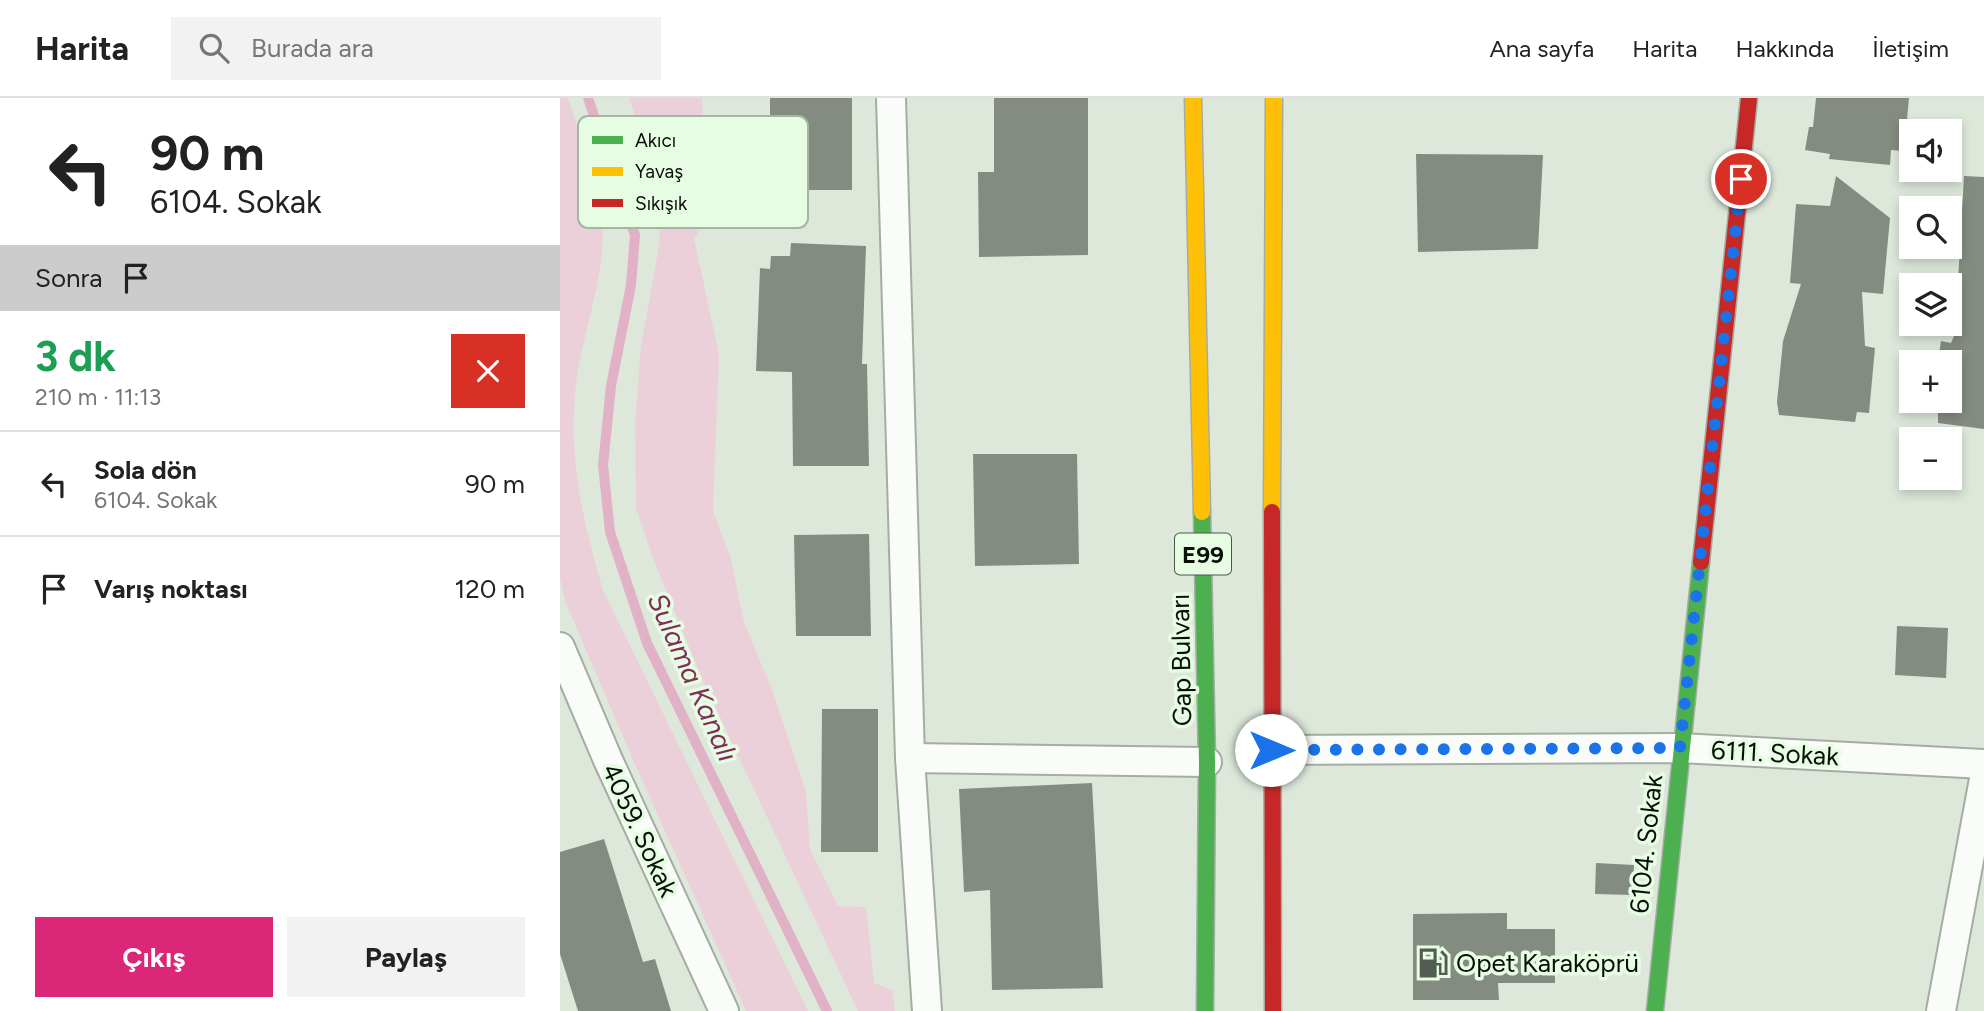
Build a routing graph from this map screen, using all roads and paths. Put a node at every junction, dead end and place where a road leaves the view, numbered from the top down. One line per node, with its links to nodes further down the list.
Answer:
1 (891, 98): 8 (street)
2 (1193, 98): 9 (main road, Gap Bulvarı / E99)
3 (1274, 98): 7 (main road)
4 (1749, 98): 6 (main road, 6104. Sokak)
5 (560, 647): 12 (street, 4059. Sokak)
6 (1680, 748): 7 (street, 6111. Sokak); 10 (street, 6111. Sokak); 16 (main road, 6104. Sokak)
7 (1271, 750): 15 (main road)
8 (910, 758): 9 (street); 13 (street)
9 (1207, 762): 14 (main road, Gap Bulvarı / E99)
10 (1984, 764)
11 (1984, 779): 17 (street)
12 (724, 1011)
13 (927, 1011)
14 (1205, 1011)
15 (1273, 1011)
16 (1655, 1011)
17 (1941, 1011)

